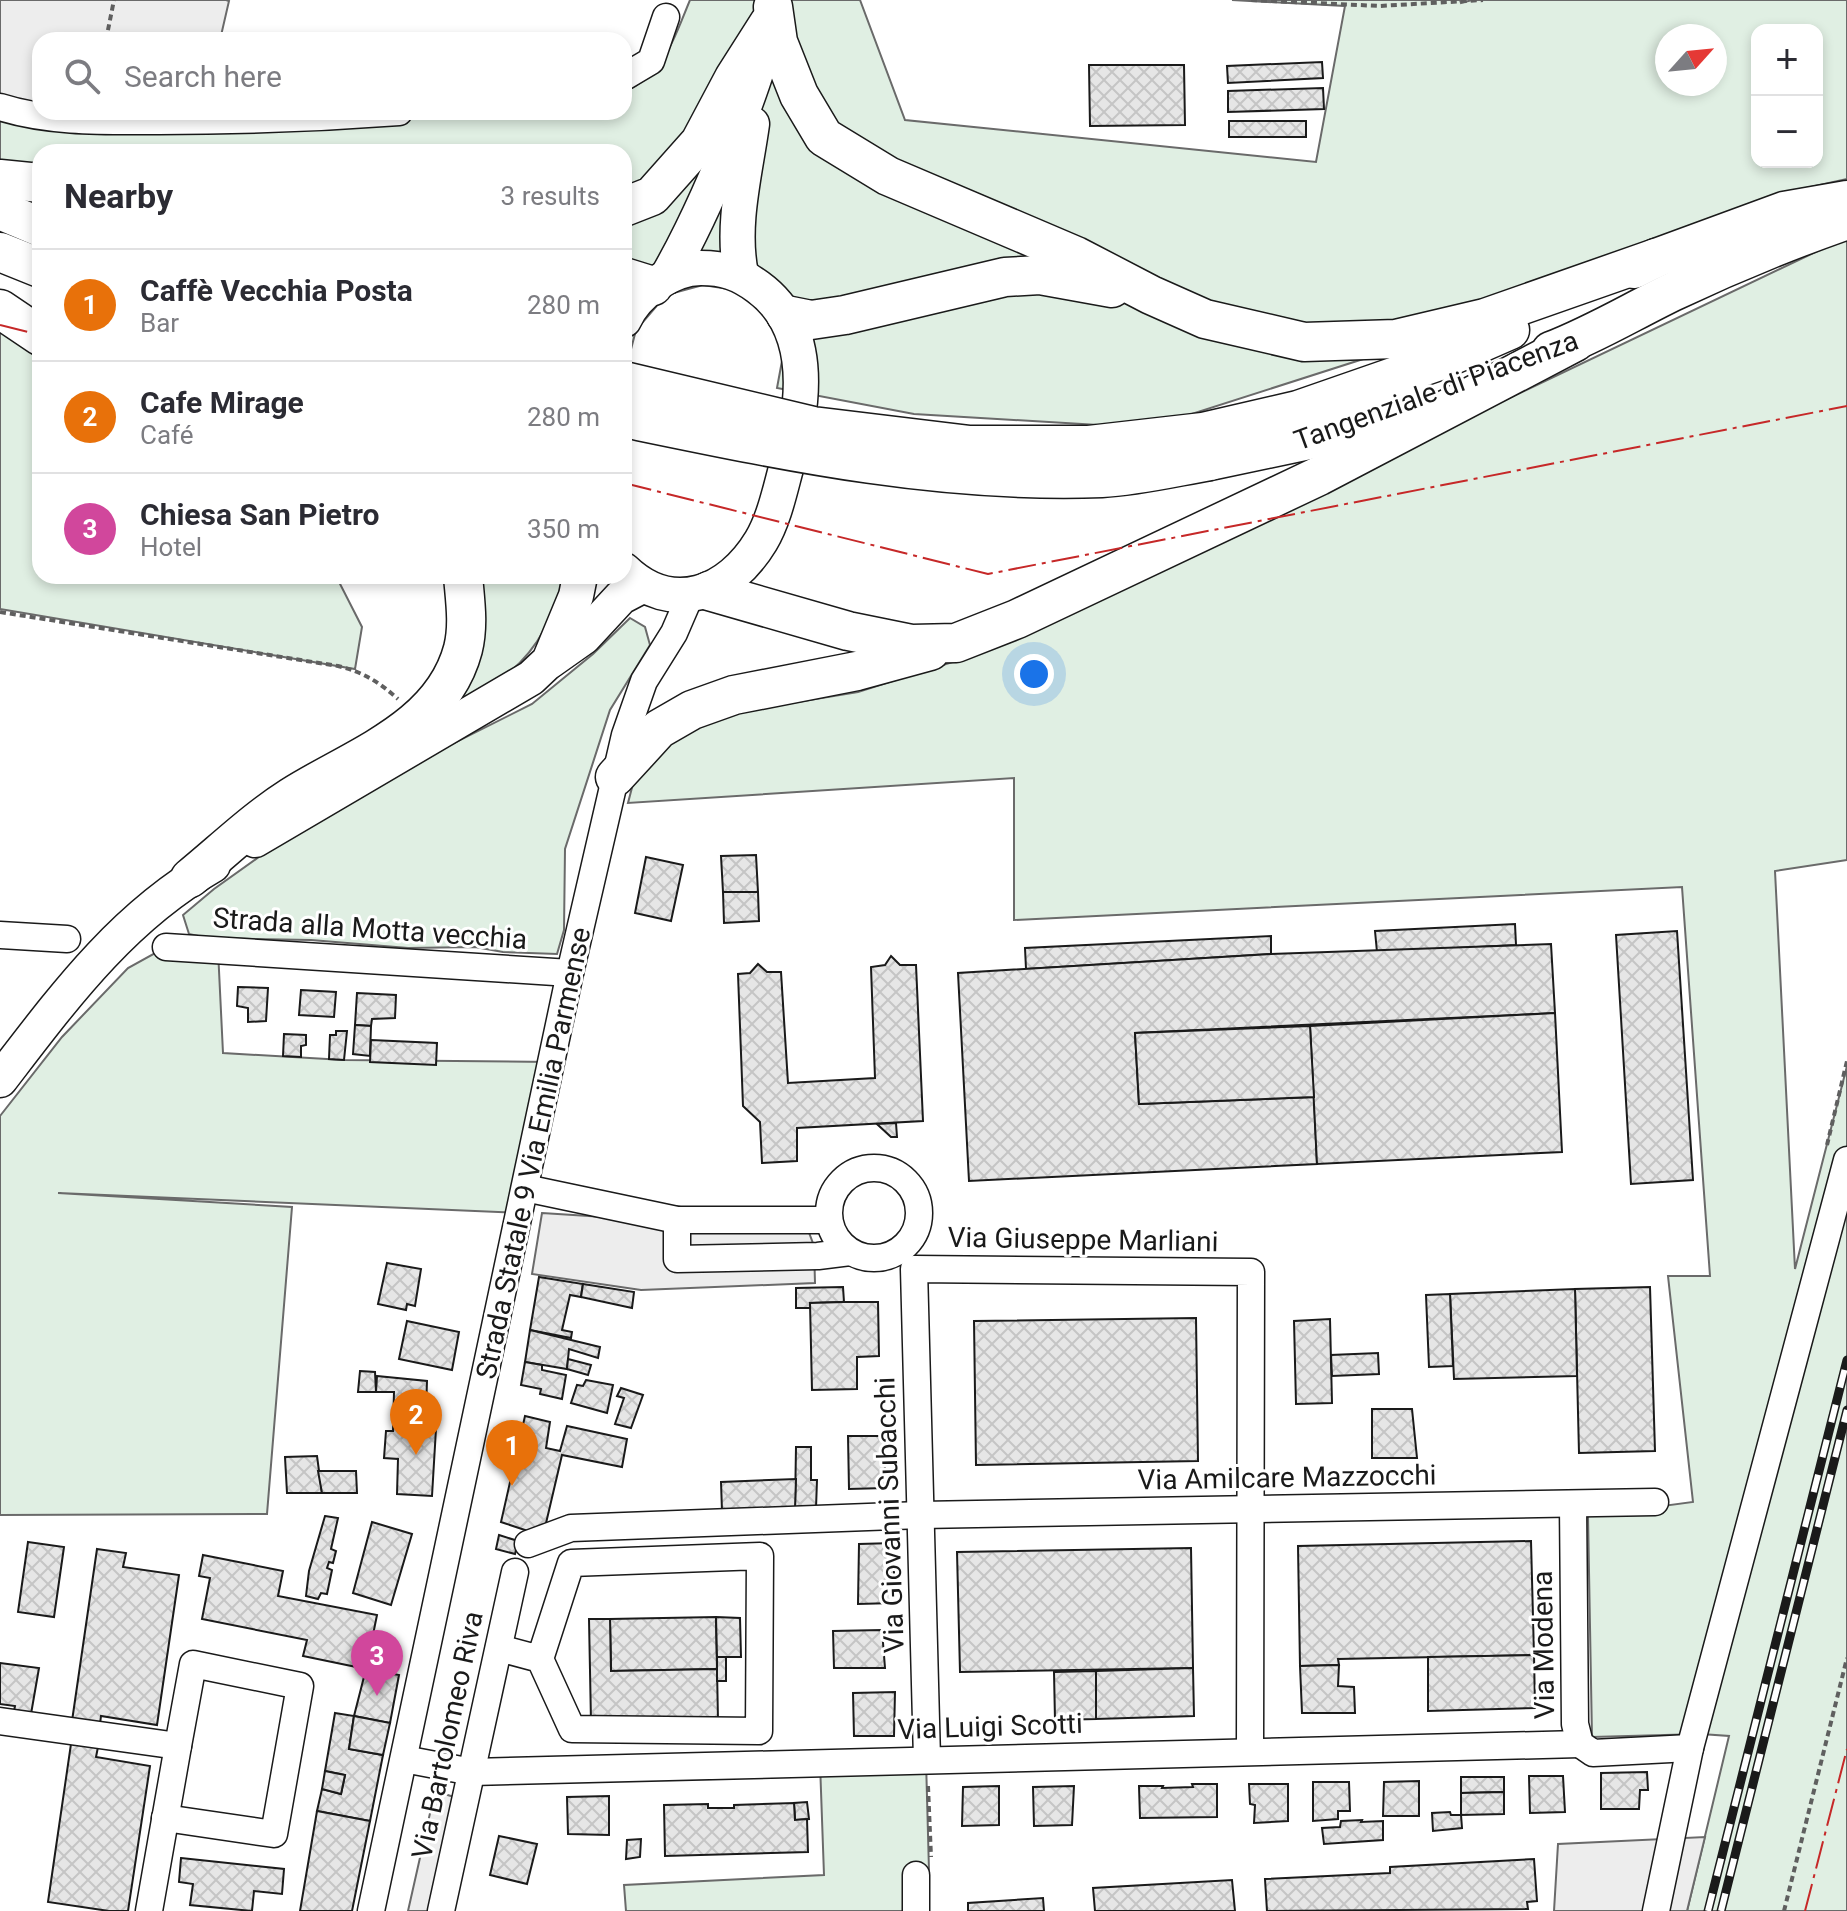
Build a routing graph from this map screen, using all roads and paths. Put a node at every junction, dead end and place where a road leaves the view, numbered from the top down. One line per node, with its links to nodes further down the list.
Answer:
1 (114, 0): 6 (path)
2 (1251, 0): 3 (path)
3 (1483, 0)
4 (772, 10): 7 (main road); 16 (highway); 25 (highway)
5 (666, 17): 8 (street)
6 (108, 32)
7 (761, 63): 23 (main road); 24 (main road)
8 (632, 72)
9 (0, 107): 10 (street)
10 (32, 115)
11 (103, 120): 12 (street)
12 (284, 120)
13 (0, 179): 14 (highway)
14 (32, 182)
15 (1847, 200): 21 (highway, Tangenziale di Piacenza)
16 (632, 204)
17 (0, 210): 19 (highway)
18 (1847, 220): 30 (highway, Tangenziale di Piacenza)
19 (32, 224)
20 (0, 252): 22 (highway)
21 (1656, 258): 25 (highway); 33 (highway, Tangenziale di Piacenza)
22 (32, 265)
23 (741, 274): 24 (main road); 28 (main road, Strada Statale 9 Via Emilia Parmense)
24 (648, 280): 26 (main road)
25 (1151, 295): 28 (highway)
26 (632, 305)
27 (0, 309): 29 (highway)
28 (786, 315): 38 (main road, Strada Statale 9 Via Emilia Parmense)
29 (32, 331)
30 (1575, 342): 33 (highway, Tangenziale di Piacenza); 40 (highway)
31 (632, 383): 33 (highway, Tangenziale di Piacenza, bridge)
32 (632, 420): 33 (highway, Tangenziale di Piacenza, bridge)
33 (1206, 446)
34 (633, 578): 38 (main road)
35 (464, 584): 42 (highway)
36 (578, 584): 41 (main road)
37 (629, 584): 41 (main road)
38 (700, 593): 40 (highway); 43 (street, Strada Statale 9 Via Emilia Parmense)
39 (0, 612): 42 (path)
40 (956, 643): 43 (highway)
41 (549, 661): 44 (main road)
42 (421, 718): 44 (highway)
43 (615, 777): 48 (street, Strada Statale 9 Via Emilia Parmense)
44 (190, 878): 49 (main road)
45 (0, 935): 46 (street)
46 (67, 939)
47 (166, 947): 48 (street, Strada alla Motta vecchia)
48 (570, 973): 51 (street, Strada Statale 9 Via Emilia Parmense)
49 (0, 1080)
50 (1847, 1160): 68 (street)
51 (525, 1188): 52 (street); 70 (street, Strada Statale 9 Via Emilia Parmense)
52 (677, 1220): 53 (street); 54 (street)
53 (829, 1220): 54 (street); 54 (street)
54 (850, 1252)
55 (914, 1269): 58 (street, Via Giuseppe Marliani); 59 (street, Via Giovanni Subacchi)
56 (1655, 1502): 57 (street, Via Amilcare Mazzocchi)
57 (1573, 1504): 58 (street, Via Amilcare Mazzocchi); 66 (street, Via Modena)
58 (1252, 1511): 59 (street, Via Amilcare Mazzocchi); 69 (street)
59 (921, 1515): 60 (street, Via Amilcare Mazzocchi); 71 (street, Via Giovanni Subacchi)
60 (528, 1544)
61 (515, 1572): 62 (street, Via Bartolomeo Riva)
62 (499, 1648): 64 (street); 72 (street, Via Bartolomeo Riva)
63 (1847, 1658): 80 (path)
64 (540, 1659): 64 (street)
65 (0, 1721): 67 (street)
66 (1580, 1744): 68 (street, Via Modena); 69 (street, Via Luigi Scotti)
67 (178, 1746): 73 (street); 73 (street)
68 (1690, 1748): 79 (street)
69 (1250, 1751): 71 (street, Via Luigi Scotti)
70 (404, 1759): 72 (street, Via Luigi Scotti); 76 (street, Strada Statale 9 Via Emilia Parmense)
71 (927, 1759): 72 (street, Via Luigi Scotti); 74 (path)
72 (472, 1772): 77 (street, Via Bartolomeo Riva)
73 (165, 1818): 75 (street)
74 (916, 1875): 78 (street)
75 (149, 1911)
76 (371, 1911)
77 (441, 1911)
78 (916, 1911)
79 (1656, 1911)
80 (1784, 1911)

